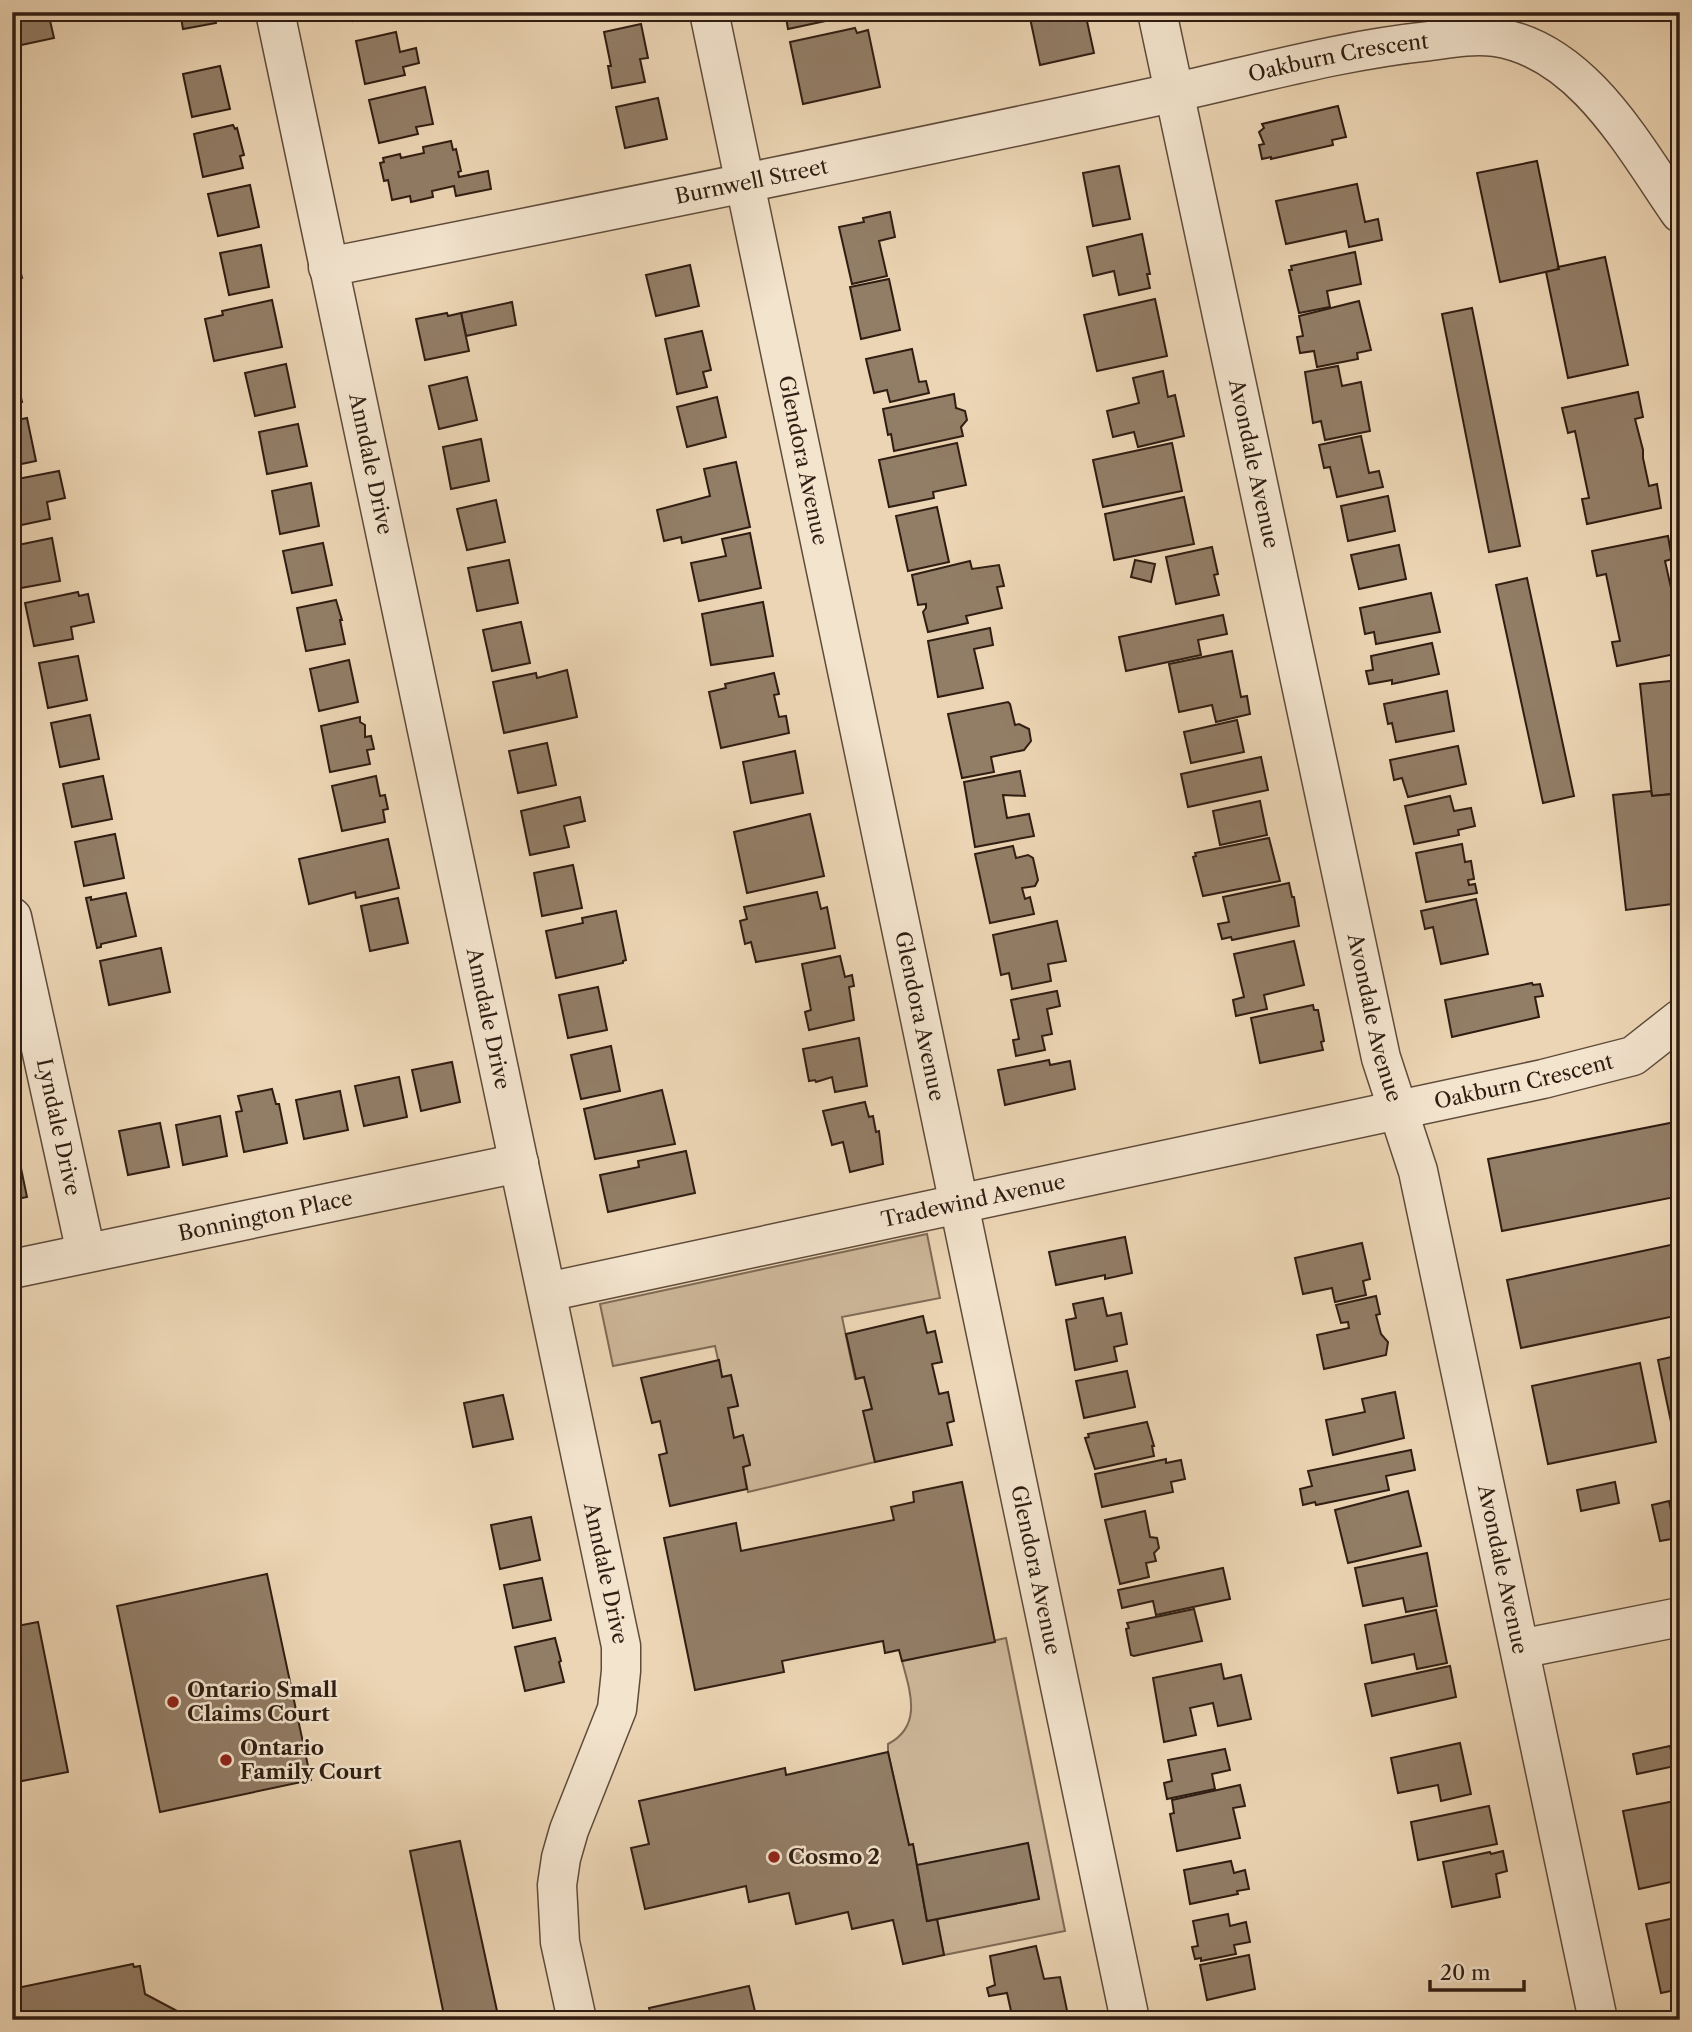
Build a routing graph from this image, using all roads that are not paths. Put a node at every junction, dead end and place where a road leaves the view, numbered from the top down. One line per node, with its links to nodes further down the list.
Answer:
1 (275, 12): 7 (street, Anndale Drive)
2 (709, 12): 5 (street, Glendora Avenue)
3 (1157, 12): 4 (street, Avondale Avenue)
4 (1174, 93): 5 (street, Burnwell Street); 6 (street, Oakburn Crescent); 10 (street, Avondale Avenue)
5 (744, 185): 7 (street, Burnwell Street); 12 (street, Glendora Avenue)
6 (1680, 213)
7 (328, 267): 11 (street, Anndale Drive)
8 (12, 917): 13 (street, Lyndale Drive)
9 (1680, 1019): 10 (street, Oakburn Crescent)
10 (1398, 1111): 12 (street, Tradewind Avenue); 17 (street, Avondale Avenue)
11 (519, 1163): 13 (street, Bonnington Place); 15 (street, Anndale Drive)
12 (961, 1204): 15 (street, Tradewind Avenue); 19 (street, Glendora Avenue)
13 (86, 1253): 14 (street, Bonnington Place)
14 (12, 1269)
15 (547, 1292): 18 (street, Anndale Drive)
16 (1680, 1617): 17 (street)
17 (1520, 1649): 20 (street, Avondale Avenue)
18 (578, 2020)
19 (1130, 2020)
20 (1598, 2020)

